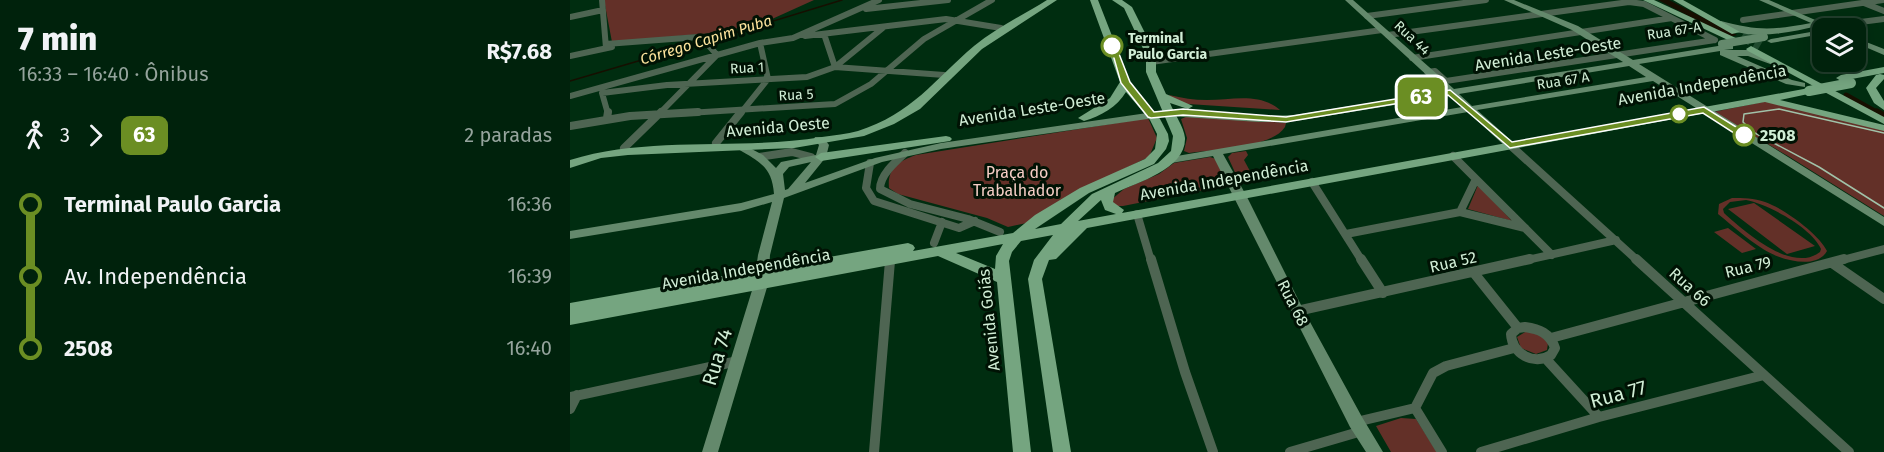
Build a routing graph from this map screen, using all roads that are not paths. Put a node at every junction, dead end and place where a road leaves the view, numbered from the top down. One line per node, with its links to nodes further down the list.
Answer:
1 (602, 0): 19 (street)
2 (879, 0): 20 (street)
3 (948, 0): 20 (street)
4 (976, 0): 18 (street)
5 (992, 0): 18 (street, Rua 5)
6 (1047, 0): 35 (main road, Avenida Oeste)
7 (1053, 0): 85 (main road, Avenida Oeste)
8 (1094, 0): 64 (main road, Avenida Goiás)
9 (1116, 0): 54 (main road)
10 (1349, 0): 24 (main road, Rua 44)
11 (1486, 0): 24 (street)
12 (1508, 0): 23 (main road)
13 (1647, 0): 41 (main road)
14 (1677, 0): 41 (main road)
15 (1763, 0): 22 (main road)
16 (1883, 0): 17 (street)
17 (1863, 3): 21 (street); 22 (street)
18 (981, 6): 27 (street, Rua 5)
19 (603, 10): 25 (street); 45 (street)
20 (860, 10): 40 (street)
21 (1884, 11)
22 (1790, 13): 28 (street); 31 (main road)
23 (1544, 14): 26 (street); 36 (street); 38 (main road)
24 (1367, 16): 36 (main road, Rua 44)
25 (570, 17)
26 (1673, 18): 38 (street); 41 (street)
27 (955, 20): 34 (street); 35 (street); 57 (street, Rua 5)
28 (1743, 20)
29 (1884, 21): 30 (street); 32 (street)
30 (1866, 23)
31 (1812, 24)
32 (1866, 24)
33 (1812, 25): 41 (main road)
34 (884, 27): 39 (street); 56 (street, Rua 1)
35 (1002, 28): 59 (main road, Avenida Oeste)
36 (1385, 32): 49 (main road, Rua 44); 54 (street)
37 (1812, 32): 43 (main road, Avenida Leste-Oeste)
38 (1581, 33): 49 (street); 52 (main road)
39 (824, 34): 40 (street); 56 (street)
40 (793, 38): 42 (street)
41 (1725, 39): 43 (main road, Avenida Leste-Oeste, bridge); 51 (main road, Avenida Leste-Oeste); 52 (main road, Avenida Leste-Oeste); 53 (main road); 55 (main road); 65 (main road)
42 (760, 43): 47 (street); 62 (street)
43 (1761, 43): 55 (main road); 75 (main road)
44 (1866, 44): 46 (main road)
45 (606, 46): 47 (street); 48 (street)
46 (1884, 52)
47 (717, 55): 63 (street); 67 (street)
48 (570, 56)
49 (1412, 58): 58 (main road, Rua 44)
50 (1605, 60): 52 (main road, Avenida Leste-Oeste); 58 (street); 68 (main road, Avenida Leste-Oeste)
51 (1652, 60): 52 (main road, Avenida Leste-Oeste); 53 (main road)
52 (1628, 61): 53 (main road); 61 (main road); 68 (main road, Avenida Leste-Oeste)
53 (1669, 61)
54 (1151, 62): 66 (main road)
55 (1776, 63): 82 (main road)
56 (836, 67): 57 (street); 62 (street, Rua 1)
57 (886, 71): 59 (street); 76 (street, Rua 5)
58 (1431, 72): 68 (main road, Rua 44)
59 (944, 75): 87 (main road, Avenida Oeste)
60 (1883, 75): 65 (main road, Avenida Independência, bridge); 75 (main road)
61 (1655, 78): 73 (main road); 74 (main road, Rua 67 A)
62 (768, 79): 63 (street, Rua 1); 76 (street)
63 (691, 83): 67 (street, Rua 1); 78 (street)
64 (1128, 86): 66 (main road); 77 (main road, Avenida Goiás); 81 (main road)
65 (1805, 86): 70 (main road, Avenida Independência); 73 (main road, Avenida Independência)
66 (1149, 87): 71 (main road)
67 (603, 89): 69 (street); 80 (street)
68 (1446, 89): 74 (main road, Rua 44); 79 (main road, Avenida Leste-Oeste)
69 (570, 96)
70 (1764, 99): 73 (main road, Avenida Independência); 84 (main road)
71 (1164, 105): 72 (main road); 77 (main road, Avenida Leste-Oeste); 79 (main road, Avenida Leste-Oeste); 100 (main road)
72 (1188, 106): 79 (main road, Avenida Leste-Oeste)
73 (1699, 106): 90 (main road, Avenida Independência); 115 (main road)
74 (1472, 109): 88 (main road, Rua 67 A); 90 (main road, Rua 44)
75 (1884, 109)
76 (746, 110): 78 (street, Rua 5); 89 (street)
77 (1149, 112): 81 (main road, Avenida Leste-Oeste); 95 (main road, Avenida Leste-Oeste); 116 (main road, Avenida Goiás)
78 (661, 114): 80 (street, Rua 5); 92 (street)
79 (1281, 117): 88 (main road)
80 (607, 118): 83 (street, Rua 5)
81 (1084, 118): 86 (main road, Avenida Leste-Oeste)
82 (1884, 121)
83 (570, 126)
84 (1884, 128)
85 (844, 137): 87 (main road, Avenida Oeste); 93 (main road)
86 (946, 139): 93 (main road); 104 (main road, Avenida Leste-Oeste)
87 (820, 140): 89 (main road, Avenida Oeste); 91 (main road, Avenida Oeste); 98 (main road)
88 (1283, 141): 94 (main road)
89 (716, 143): 92 (main road, Avenida Oeste)
90 (1510, 145): 96 (main road, Avenida Independência); 106 (main road, Avenida Independência); 124 (street, Rua 66)
91 (742, 147): 97 (main road); 99 (main road, Avenida Oeste)
92 (624, 148): 99 (main road, Avenida Oeste)
93 (852, 152): 98 (main road)
94 (1216, 152): 100 (main road); 106 (main road, Rua 68)
95 (905, 153): 101 (main road, Avenida Leste-Oeste); 112 (street)
96 (1453, 156): 102 (street); 103 (main road, Avenida Independência)
97 (759, 157): 98 (street); 104 (main road)
98 (816, 157): 104 (main road, Rua 74); 104 (main road)
99 (572, 159)
100 (1171, 160): 105 (main road)
101 (870, 163): 104 (main road, Avenida Leste-Oeste); 114 (street)
102 (1475, 181): 109 (street); 118 (street)
103 (1312, 182): 106 (main road, Avenida Independência); 121 (street)
104 (784, 185): 107 (main road); 111 (main road, Rua 74); 133 (main road, Rua 74)
105 (1109, 190): 108 (main road); 113 (main road)
106 (1239, 191): 108 (main road, Avenida Independência); 110 (main road, Avenida Independência); 138 (main road, Rua 68)
107 (742, 204): 111 (main road); 117 (main road); 122 (main road)
108 (1117, 210): 113 (main road, Avenida Independência)
109 (1460, 212): 118 (street); 121 (street)
110 (1137, 214): 113 (main road, Avenida Independência); 155 (street)
111 (774, 218): 133 (main road, Rua 74)
112 (975, 221): 114 (street); 120 (street)
113 (1078, 221): 116 (main road, Avenida Independência); 119 (main road); 130 (main road)
114 (942, 222): 125 (street)
115 (1884, 222)
116 (1030, 226): 120 (main road, Avenida Independência); 123 (main road, Avenida Goiás)
117 (570, 228)
118 (1525, 228): 127 (street)
119 (1063, 229): 123 (main road, Avenida Independência); 130 (main road)
120 (1000, 232): 125 (main road, Avenida Independência)
121 (1346, 234): 134 (street)
122 (570, 235)
123 (1016, 238): 125 (main road, Avenida Independência); 132 (main road, Avenida Goiás)
124 (1616, 240): 127 (street, Rua 52); 136 (street, Rua 66)
125 (936, 247): 128 (main road, Avenida Independência); 132 (main road); 133 (main road, Avenida Independência)
126 (1884, 249): 129 (street, Rua 79)
127 (1552, 255): 131 (street, Rua 52)
128 (890, 261): 133 (main road, Avenida Independência); 152 (street)
129 (1832, 263): 135 (street); 136 (street, Rua 79)
130 (1037, 270): 154 (main road)
131 (1474, 273): 134 (street, Rua 52); 140 (street)
132 (1002, 278): 153 (main road, Avenida Goiás)
133 (762, 279): 137 (main road, Avenida Independência); 139 (main road, Avenida Independência); 144 (main road, Rua 74)
134 (1383, 293): 138 (street, Rua 52)
135 (1884, 299)
136 (1682, 301): 141 (street, Rua 79); 145 (street, Rua 66)
137 (570, 309)
138 (1297, 312): 150 (main road, Rua 68)
139 (570, 319)
140 (1518, 328): 141 (street); 142 (street)
141 (1551, 338): 143 (street)
142 (1514, 348): 143 (street); 147 (street)
143 (1546, 359): 149 (street)
144 (738, 361): 146 (street); 151 (main road, Rua 74)
145 (1764, 375): 149 (street, Rua 77); 160 (street, Rua 66)
146 (574, 396): 148 (street)
147 (1415, 408): 150 (street); 158 (street)
148 (570, 409)
149 (1599, 417): 159 (street, Rua 77)
150 (1359, 427): 156 (street); 157 (main road, Rua 68)
151 (710, 452)
152 (874, 452)
153 (1022, 452)
154 (1062, 452)
155 (1213, 452)
156 (1290, 452)
157 (1375, 452)
158 (1442, 452)
159 (1481, 452)
160 (1849, 452)

